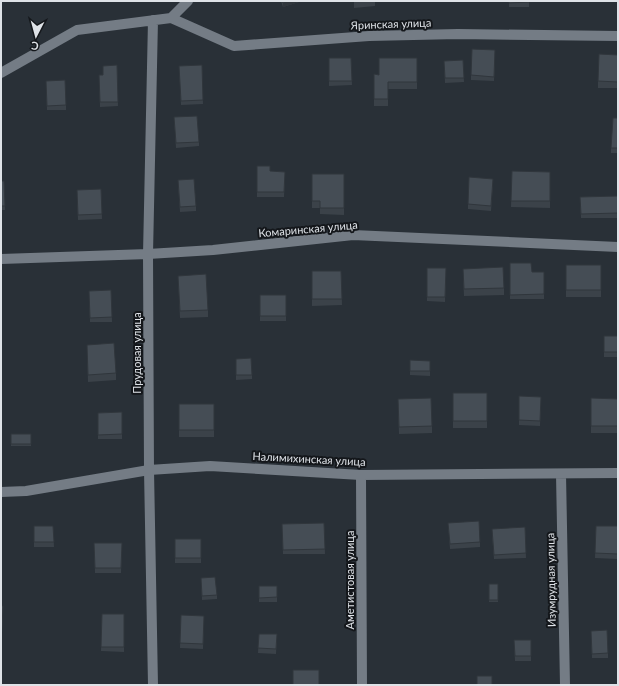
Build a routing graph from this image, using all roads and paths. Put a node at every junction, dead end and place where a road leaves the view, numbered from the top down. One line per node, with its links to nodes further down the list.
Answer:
1 (188, 1): 2 (street)
2 (171, 18): 3 (street); 4 (street, Яринская улица)
3 (153, 20): 5 (street); 7 (street, Прудовая улица)
4 (618, 36)
5 (1, 73)
6 (618, 247): 7 (street, Комаринская улица)
7 (148, 254): 8 (street, Комаринская улица); 9 (street, Прудовая улица)
8 (1, 259)
9 (150, 470): 12 (street, Налимихинская улица); 13 (street, Налимихинская улица); 14 (street, Прудовая улица)
10 (618, 473): 11 (street, Налимихинская улица)
11 (561, 474): 12 (street, Налимихинская улица); 16 (street, Изумрудная улица)
12 (361, 475): 15 (street, Аметистовая улица)
13 (1, 492)
14 (153, 685)
15 (362, 685)
16 (565, 685)

